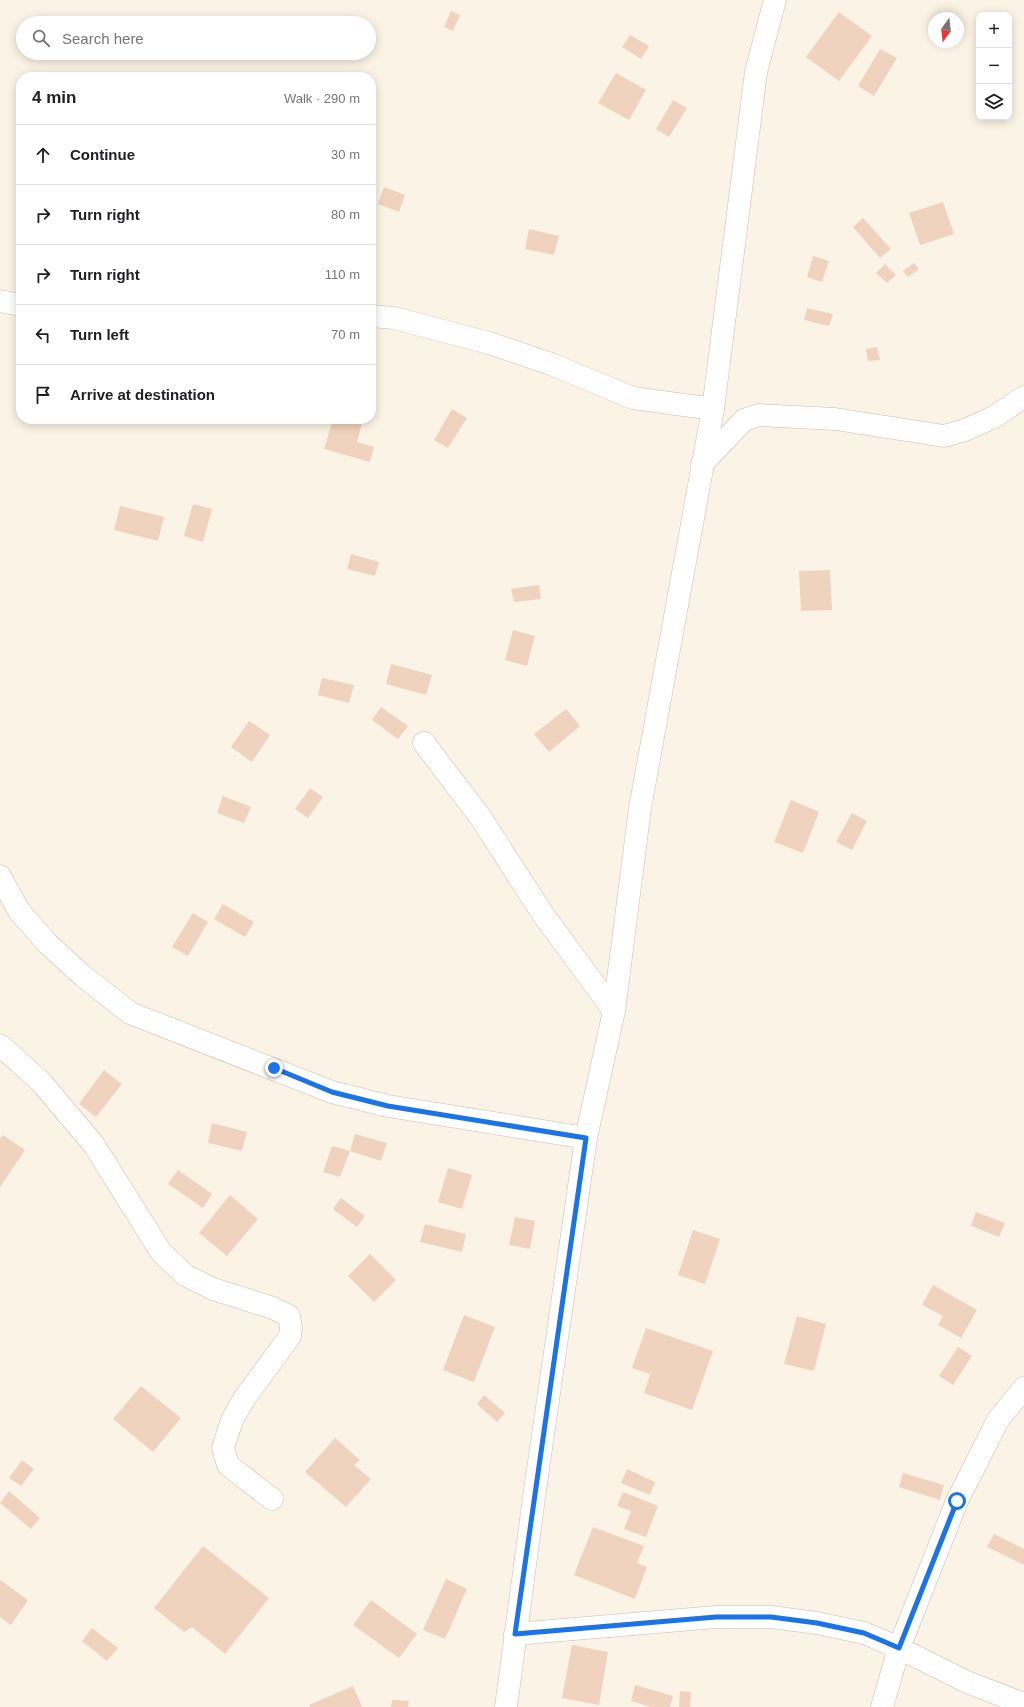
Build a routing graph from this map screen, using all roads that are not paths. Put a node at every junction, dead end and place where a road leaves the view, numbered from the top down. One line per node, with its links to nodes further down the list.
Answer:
1 (775, 0): 6 (street)
2 (0, 302): 3 (street)
3 (16, 304)
4 (376, 316): 6 (street)
5 (1024, 397): 7 (street)
6 (713, 409): 7 (street)
7 (702, 464): 10 (street)
8 (424, 743): 10 (street)
9 (0, 876): 12 (street)
10 (614, 1011): 12 (street)
11 (0, 1045): 14 (street)
12 (586, 1138): 15 (street)
13 (1024, 1388): 16 (street)
14 (272, 1499)
15 (515, 1634): 16 (street); 18 (street)
16 (899, 1648): 17 (street); 19 (street)
17 (1024, 1704)
18 (506, 1707)
19 (882, 1707)

